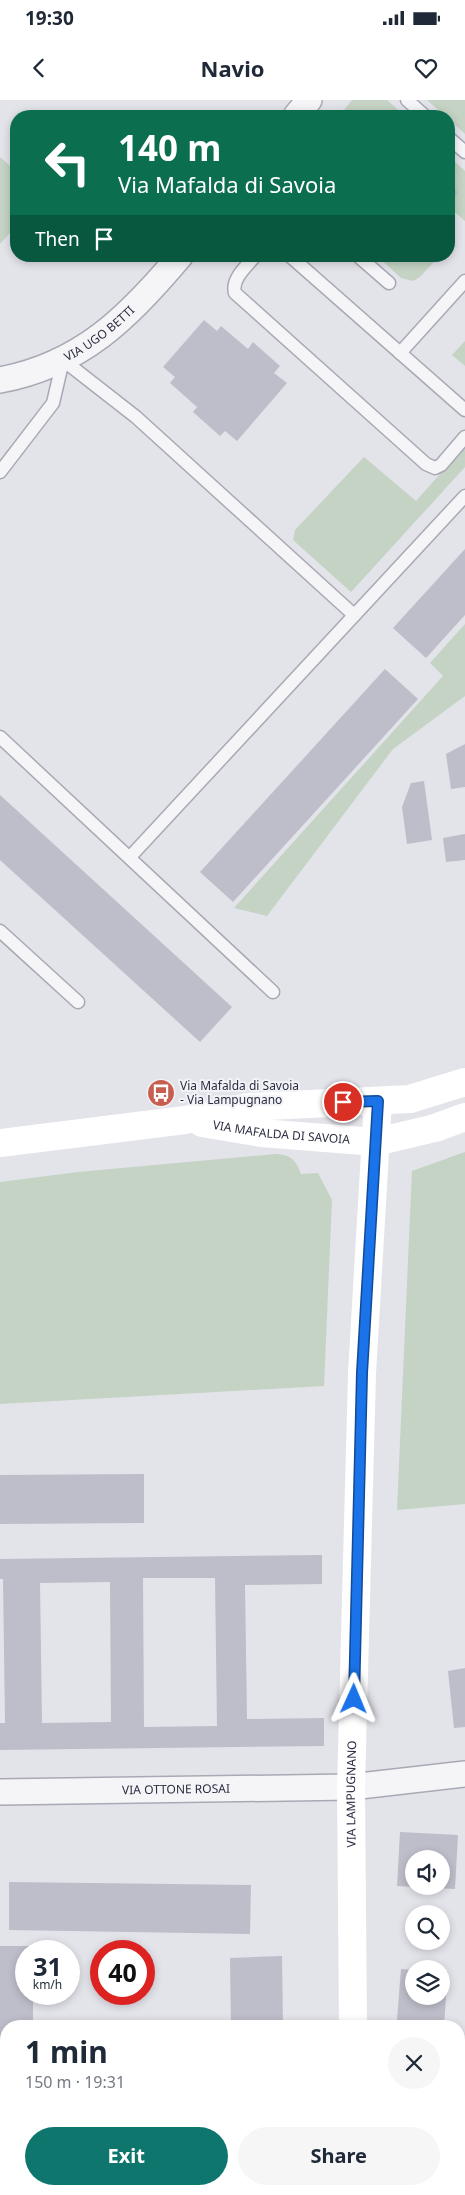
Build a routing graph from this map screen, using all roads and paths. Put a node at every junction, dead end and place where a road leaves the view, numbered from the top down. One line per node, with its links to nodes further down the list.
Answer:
1 (309, 100): 3 (street)
2 (407, 100): 4 (lane)
3 (301, 110)
4 (418, 110)
5 (455, 143): 6 (lane)
6 (465, 152)
7 (175, 262): 14 (street, VIA UGO BETTI)
8 (250, 262): 17 (lane)
9 (297, 262): 13 (lane)
10 (365, 262): 12 (lane)
11 (465, 282): 13 (lane)
12 (389, 283)
13 (400, 353): 16 (lane)
14 (64, 360): 15 (street, VIA UGO BETTI); 18 (lane); 20 (lane)
15 (0, 380)
16 (465, 410)
17 (465, 437)
18 (0, 472)
19 (465, 496): 20 (lane)
20 (354, 615): 22 (lane)
21 (0, 737): 22 (lane)
22 (130, 857): 24 (lane)
23 (0, 931): 25 (lane)
24 (273, 992)
25 (78, 1002)
26 (465, 1082): 27 (street)
27 (378, 1101): 29 (street, VIA MAFALDA DI SAVOIA); 30 (street, VIA LAMPUGNANO)
28 (465, 1117): 30 (street)
29 (186, 1120): 30 (street, VIA MAFALDA DI SAVOIA); 31 (street, VIA MAFALDA DI SAVOIA)
30 (376, 1142): 33 (street, VIA LAMPUGNANO)
31 (0, 1143)
32 (465, 1774): 33 (street, VIA OTTONE ROSAI)
33 (351, 1787): 34 (street, VIA OTTONE ROSAI); 35 (street, VIA LAMPUGNANO)
34 (0, 1792)
35 (353, 2020)

